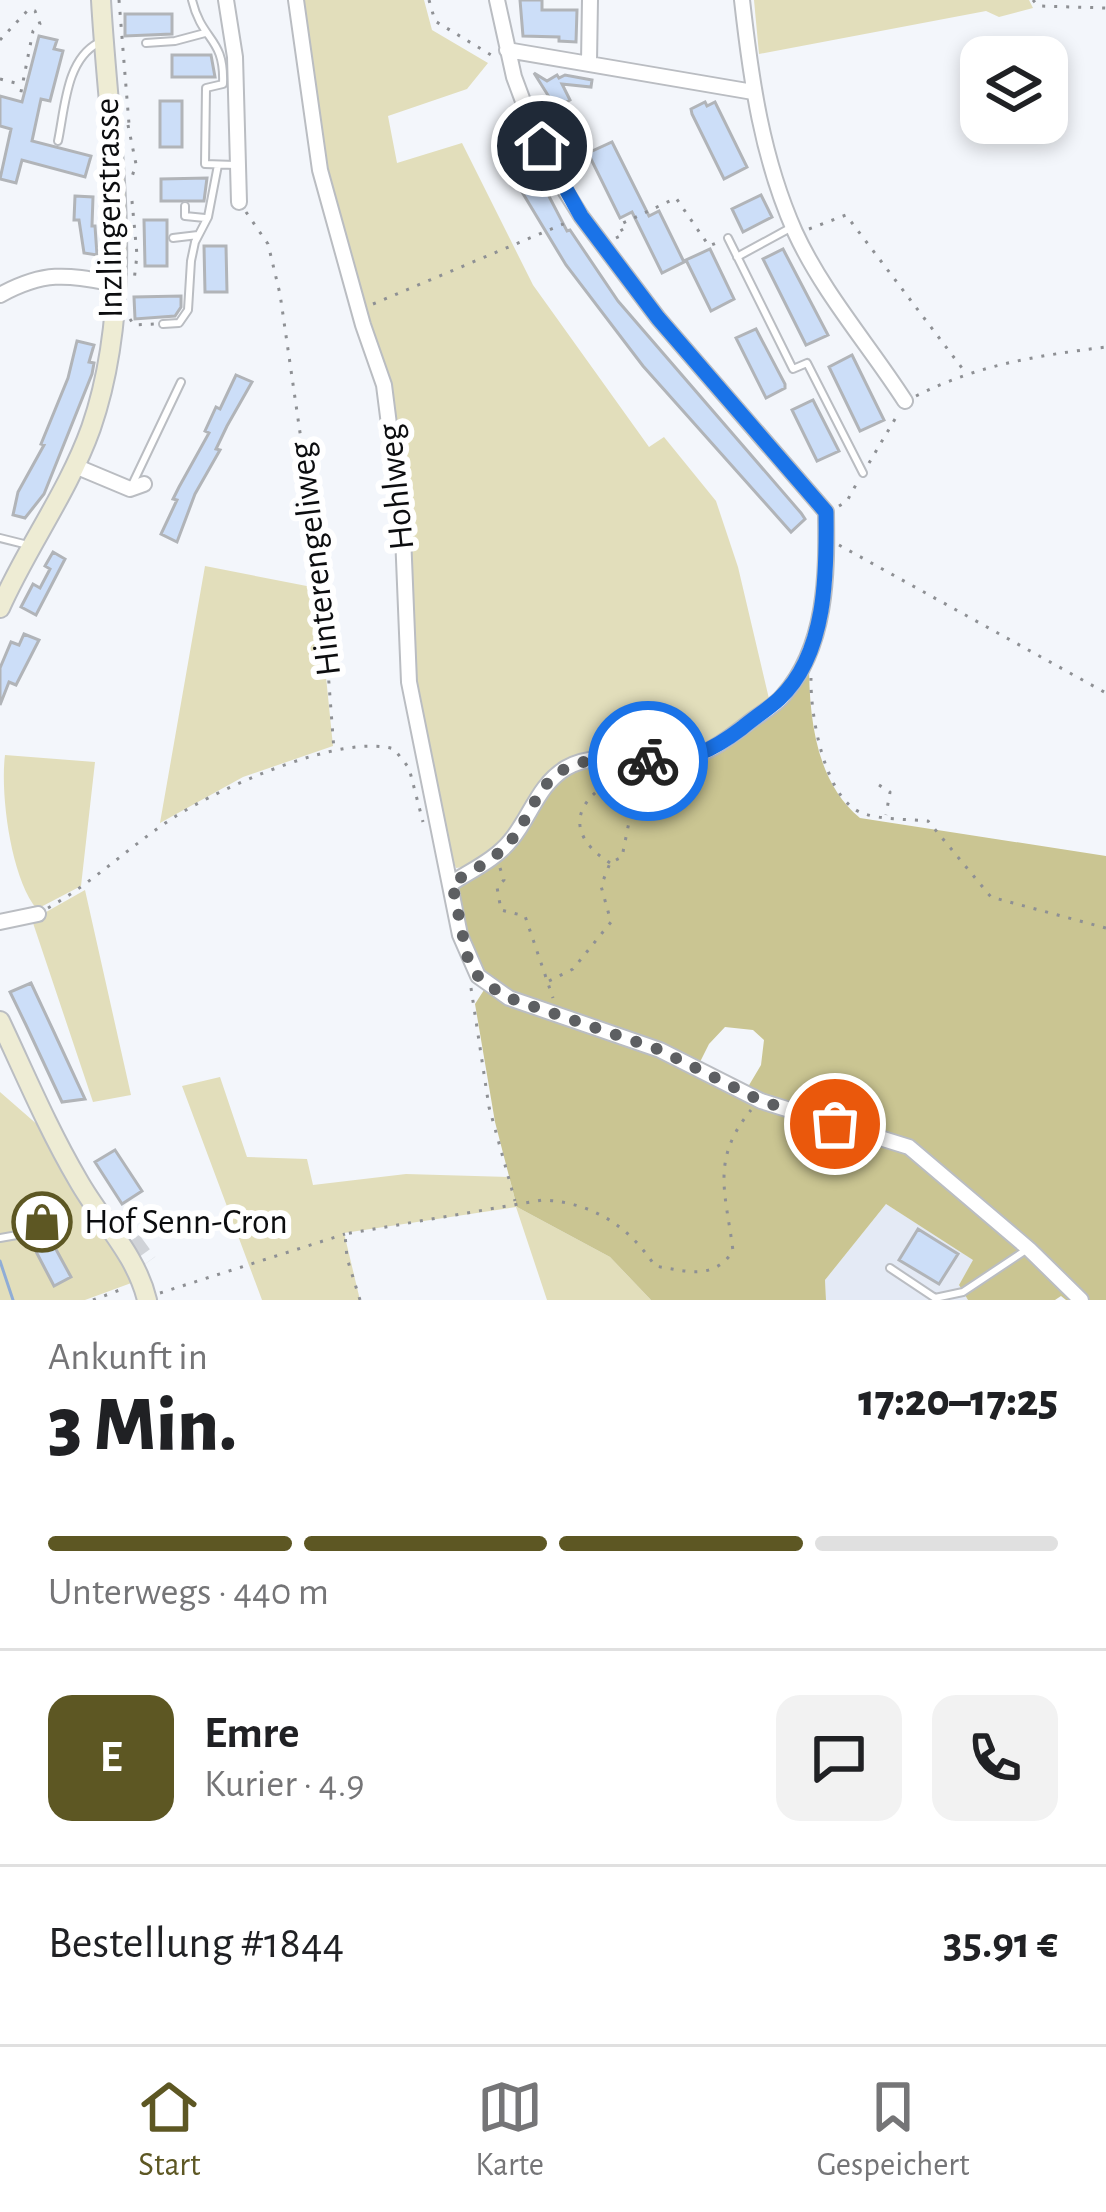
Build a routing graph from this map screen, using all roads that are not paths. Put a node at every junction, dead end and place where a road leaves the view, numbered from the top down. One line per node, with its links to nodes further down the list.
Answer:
1 (100, 0): 9 (street, Inzlingerstrasse)
2 (192, 0): 8 (lane)
3 (226, 0): 16 (street)
4 (296, 0): 36 (street, Hohlweg)
5 (497, 0): 11 (street)
6 (590, 0): 12 (street)
7 (742, 0): 13 (street)
8 (205, 33): 10 (lane); 15 (lane)
9 (103, 42): 14 (lane); 25 (street, Inzlingerstrasse)
10 (146, 43)
11 (508, 54): 12 (street); 36 (street)
12 (589, 62): 13 (street)
13 (753, 92): 20 (street)
14 (58, 141)
15 (218, 165): 16 (lane); 19 (lane)
16 (238, 165): 17 (street)
17 (239, 202)
18 (185, 206): 19 (lane)
19 (208, 217): 21 (lane)
20 (795, 230): 24 (lane); 29 (street)
21 (198, 235): 22 (lane); 27 (lane)
22 (173, 238)
23 (728, 238): 24 (lane)
24 (737, 257): 31 (lane)
25 (116, 284): 26 (street); 30 (street, Inzlingerstrasse)
26 (0, 295)
27 (163, 324)
28 (181, 382): 32 (lane)
29 (905, 401)
30 (75, 466): 32 (street); 34 (street, Inzlingerstrasse)
31 (863, 473)
32 (137, 487)
33 (0, 538): 34 (lane)
34 (32, 546): 35 (street, Inzlingerstrasse)
35 (0, 608)
36 (452, 883): 44 (street, Hohlweg)
37 (38, 914): 38 (street)
38 (0, 922)
39 (0, 1021): 40 (street)
40 (101, 1217): 43 (street); 46 (street)
41 (34, 1232): 42 (lane)
42 (0, 1238)
43 (132, 1240)
44 (1029, 1249): 45 (lane); 47 (street)
45 (890, 1268)
46 (151, 1288)
47 (1081, 1300)

